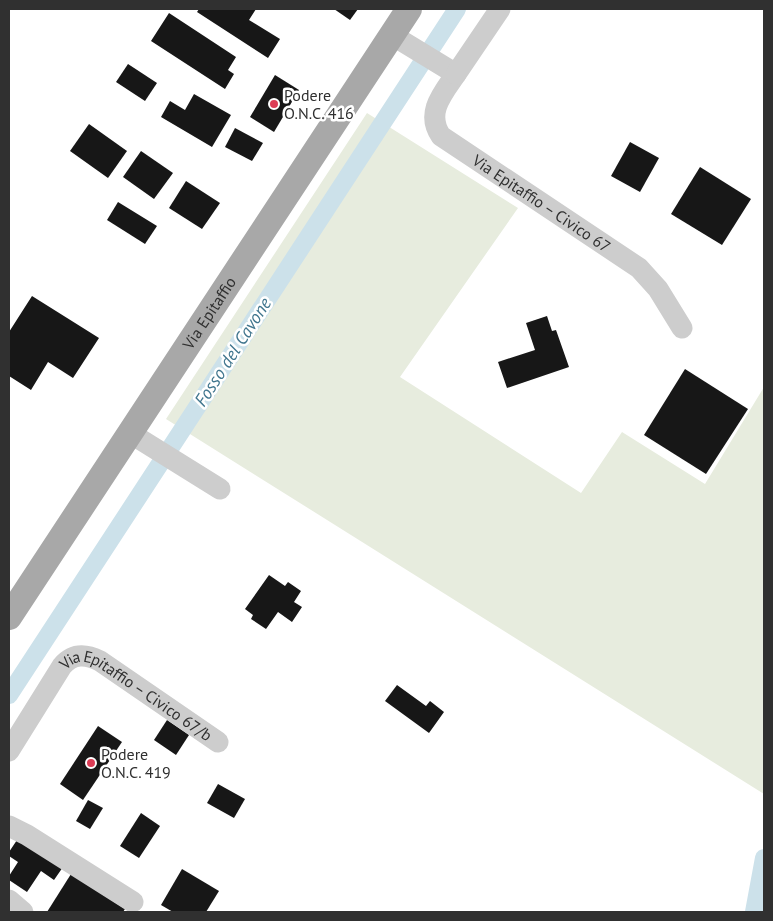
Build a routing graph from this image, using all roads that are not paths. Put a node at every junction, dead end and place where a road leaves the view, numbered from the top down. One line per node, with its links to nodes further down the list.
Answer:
1 (409, 9): 3 (main road, Via Epitaffio)
2 (500, 9): 4 (street, Via Epitaffio – Civico 67)
3 (392, 35): 4 (street); 6 (main road, Via Epitaffio)
4 (456, 74): 5 (street, Via Epitaffio – Civico 67)
5 (682, 328)
6 (139, 439): 7 (street); 8 (main road, Via Epitaffio)
7 (220, 489)
8 (9, 617)
9 (218, 742): 10 (street, Via Epitaffio – Civico 67/b)
10 (9, 751)
11 (9, 826): 13 (street)
12 (9, 900): 14 (street)
13 (133, 902)
14 (23, 912)

